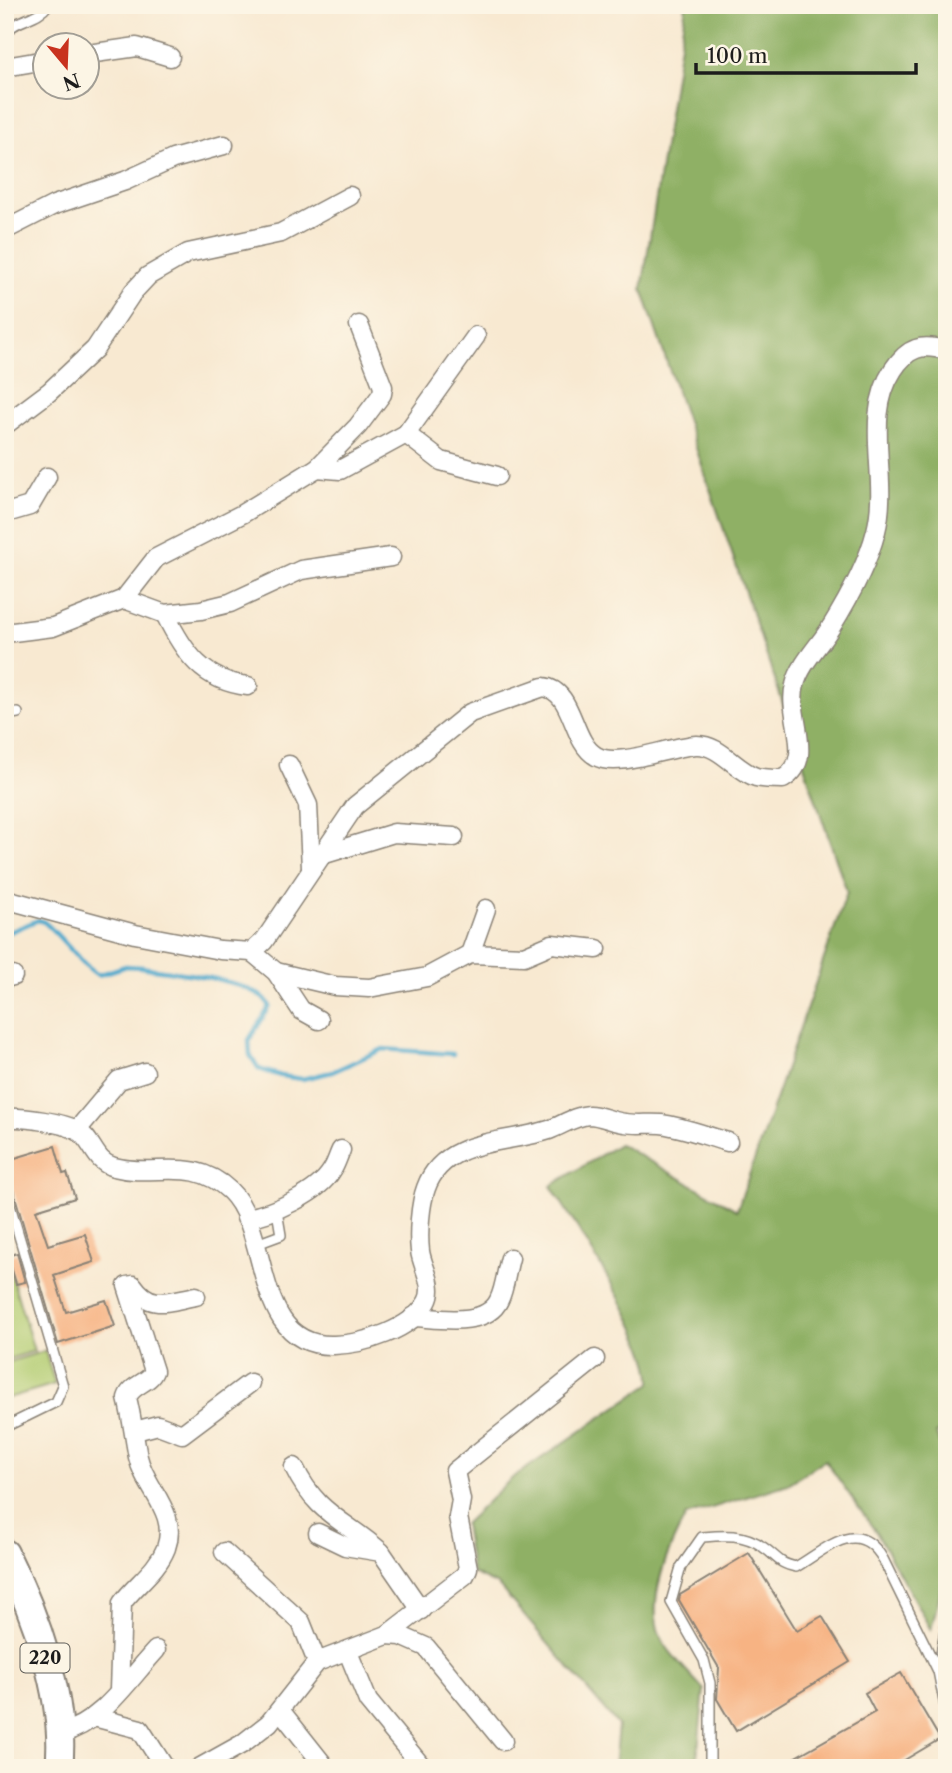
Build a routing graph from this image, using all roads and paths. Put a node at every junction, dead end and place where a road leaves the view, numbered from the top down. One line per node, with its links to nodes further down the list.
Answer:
1 (48, 5): 2 (lane)
2 (5, 33)
3 (102, 52): 4 (street)
4 (170, 57)
5 (32, 62): 6 (street)
6 (5, 67)
7 (224, 145): 9 (street)
8 (350, 196): 13 (street)
9 (5, 230)
10 (359, 325): 15 (street)
11 (476, 336): 14 (street)
12 (947, 351): 28 (street)
13 (5, 425)
14 (406, 433): 15 (street); 16 (street)
15 (317, 468): 20 (street)
16 (497, 476)
17 (47, 477): 18 (street)
18 (6, 513)
19 (391, 557): 21 (street)
20 (124, 599): 21 (street); 22 (street)
21 (165, 614): 23 (street)
22 (5, 633)
23 (248, 686)
24 (18, 713): 25 (lane)
25 (5, 715)
26 (289, 765): 28 (street)
27 (454, 837): 28 (street)
28 (316, 861): 32 (street)
29 (5, 899): 32 (street)
30 (486, 909): 33 (street)
31 (597, 949): 33 (street)
32 (252, 952): 34 (street)
33 (470, 954): 34 (street)
34 (276, 972): 35 (street)
35 (319, 1020)
36 (145, 1072): 38 (street)
37 (5, 1118): 38 (street)
38 (77, 1130): 43 (street)
39 (728, 1142): 47 (street)
40 (341, 1150): 42 (street)
41 (5, 1188): 50 (lane)
42 (277, 1211): 43 (street); 44 (lane)
43 (246, 1218): 44 (street)
44 (254, 1245): 47 (street)
45 (510, 1258): 47 (street)
46 (196, 1296): 51 (street)
47 (413, 1317)
48 (594, 1359): 57 (street)
49 (250, 1382): 51 (street)
50 (5, 1427)
51 (135, 1432): 64 (street)
52 (294, 1467): 55 (street)
53 (318, 1533): 55 (street)
54 (224, 1552): 62 (street)
55 (381, 1552): 57 (street)
56 (5, 1553): 68 (main road, 220)
57 (421, 1610): 59 (street)
58 (947, 1619): 63 (lane)
59 (387, 1635): 61 (street); 69 (street)
60 (156, 1650): 64 (street)
61 (348, 1652): 62 (street); 74 (street)
62 (317, 1662): 65 (street)
63 (938, 1671): 66 (lane); 75 (lane)
64 (119, 1690): 67 (street)
65 (280, 1710): 72 (street); 73 (street)
66 (947, 1716)
67 (94, 1717): 68 (street); 71 (street)
68 (61, 1733): 70 (main road, 220)
69 (503, 1741)
70 (59, 1768)
71 (165, 1768)
72 (200, 1768)
73 (326, 1768)
74 (423, 1768)
75 (710, 1768)

